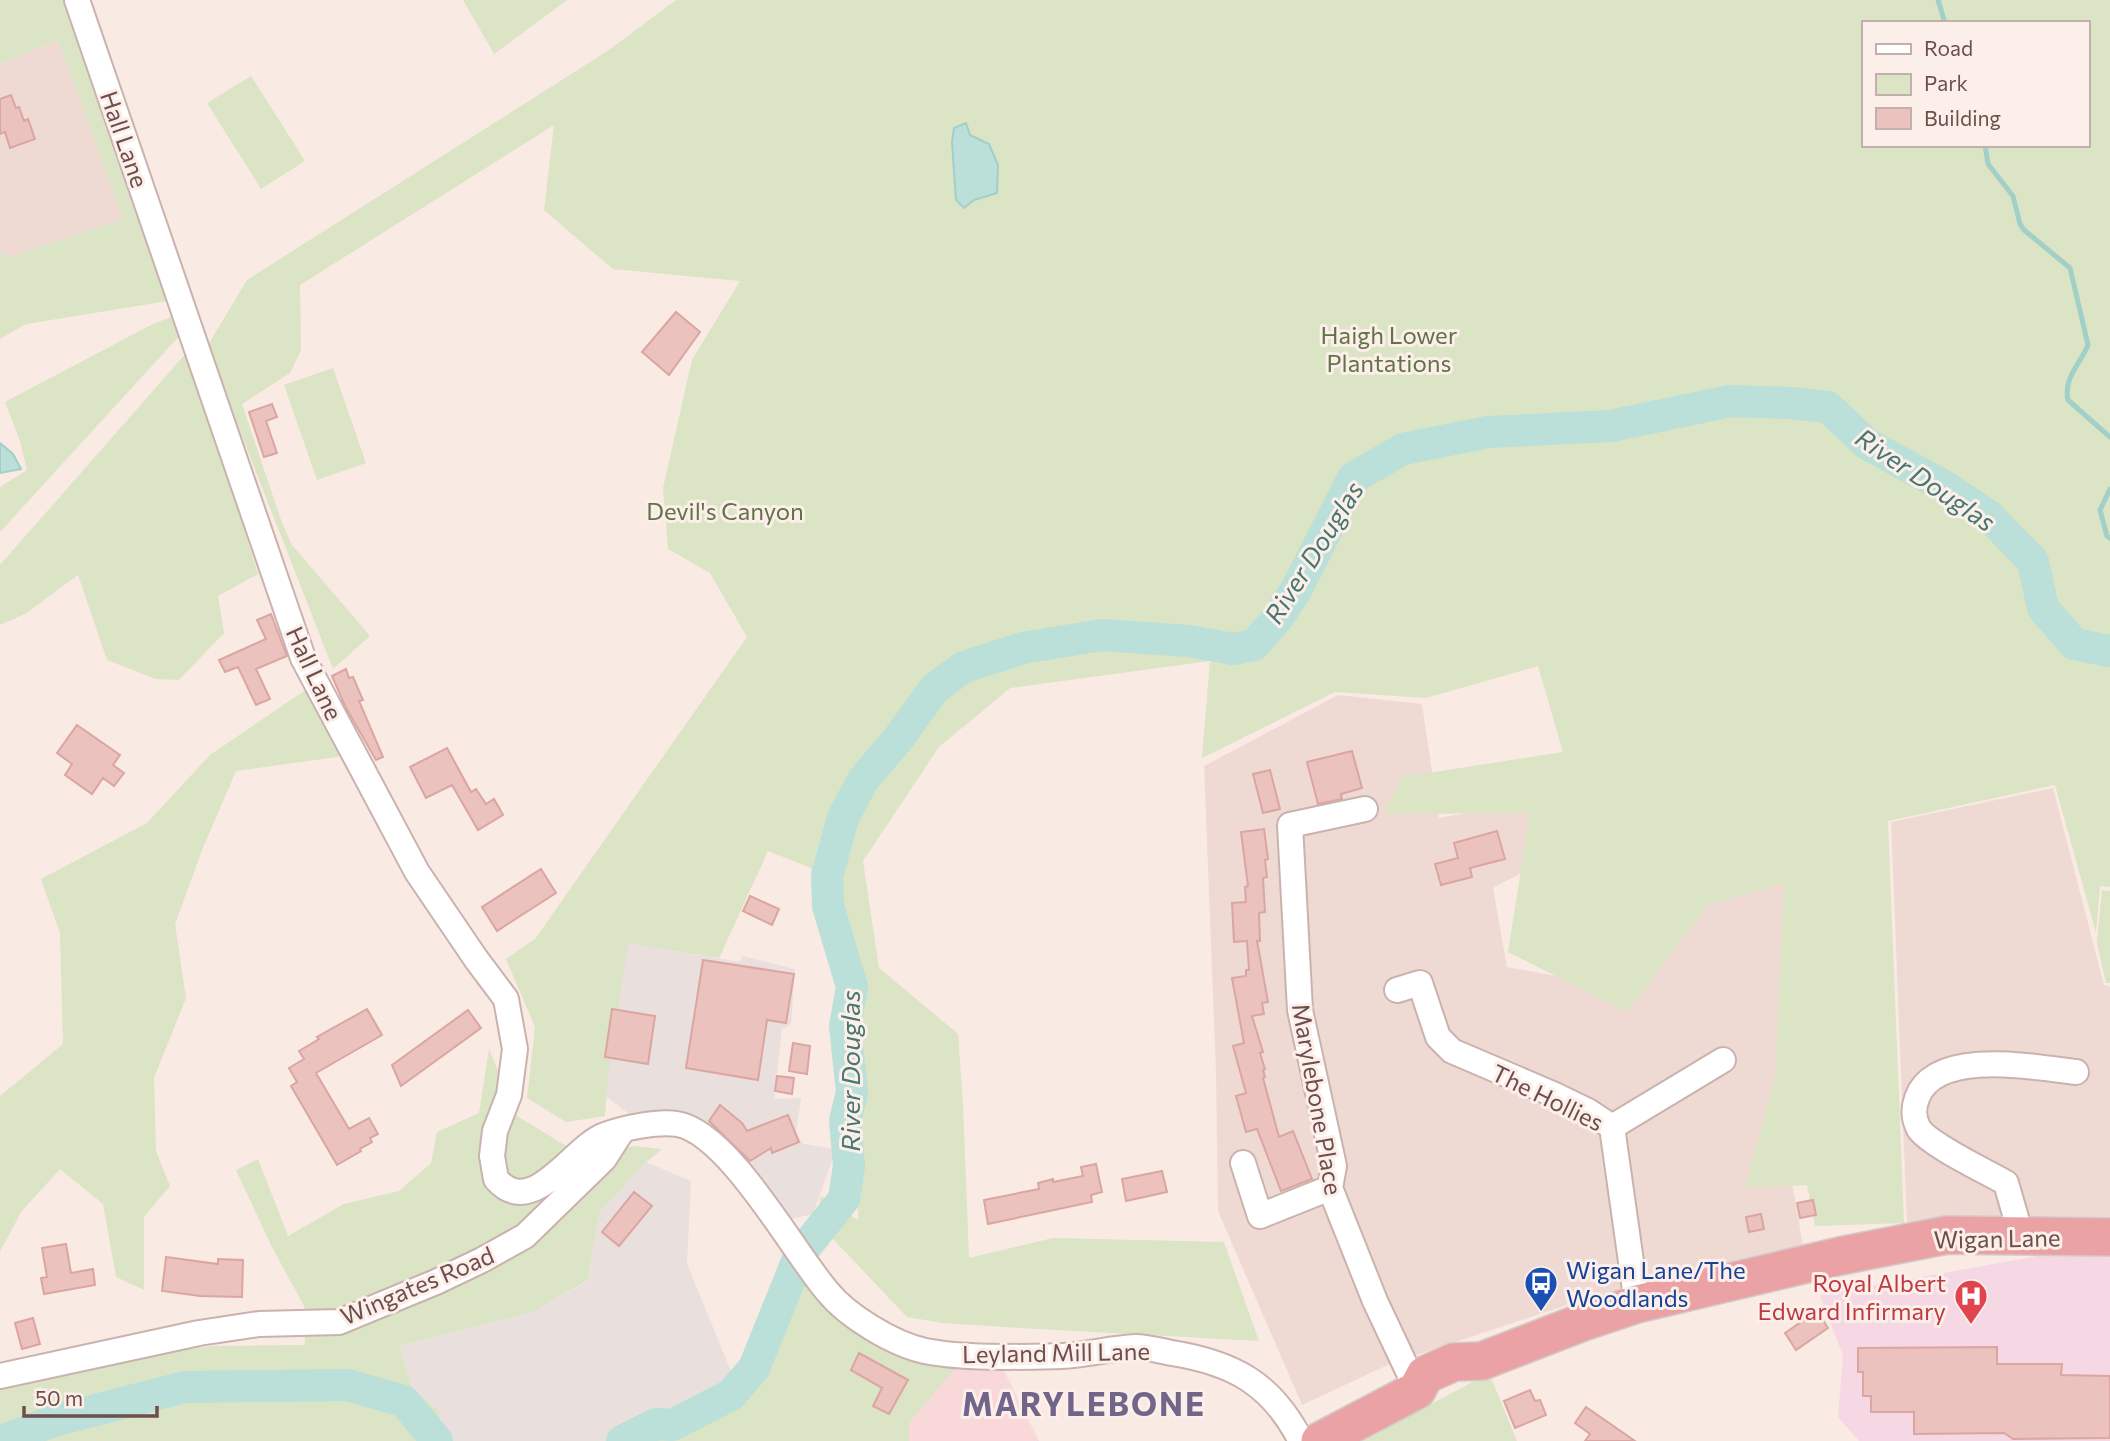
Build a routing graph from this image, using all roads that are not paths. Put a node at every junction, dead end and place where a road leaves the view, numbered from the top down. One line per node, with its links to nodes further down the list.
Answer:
1 (77, 0): 7 (street, Hall Lane)
2 (1365, 808): 9 (street, Marylebone Place)
3 (1396, 990): 6 (street, The Hollies)
4 (1723, 1060): 6 (street)
5 (2076, 1072): 10 (street)
6 (1612, 1127): 12 (street, The Hollies)
7 (622, 1131): 13 (street, Wingates Road); 15 (street, Leyland Mill Lane)
8 (1243, 1163): 9 (street)
9 (1330, 1188): 14 (street, Marylebone Place)
10 (2021, 1235): 11 (highway, Wigan Lane); 12 (highway, Wigan Lane)
11 (2110, 1237)
12 (1637, 1304): 14 (highway, Wigan Lane)
13 (0, 1376)
14 (1417, 1390): 16 (highway, Wigan Lane)
15 (1301, 1441)
16 (1320, 1441)

